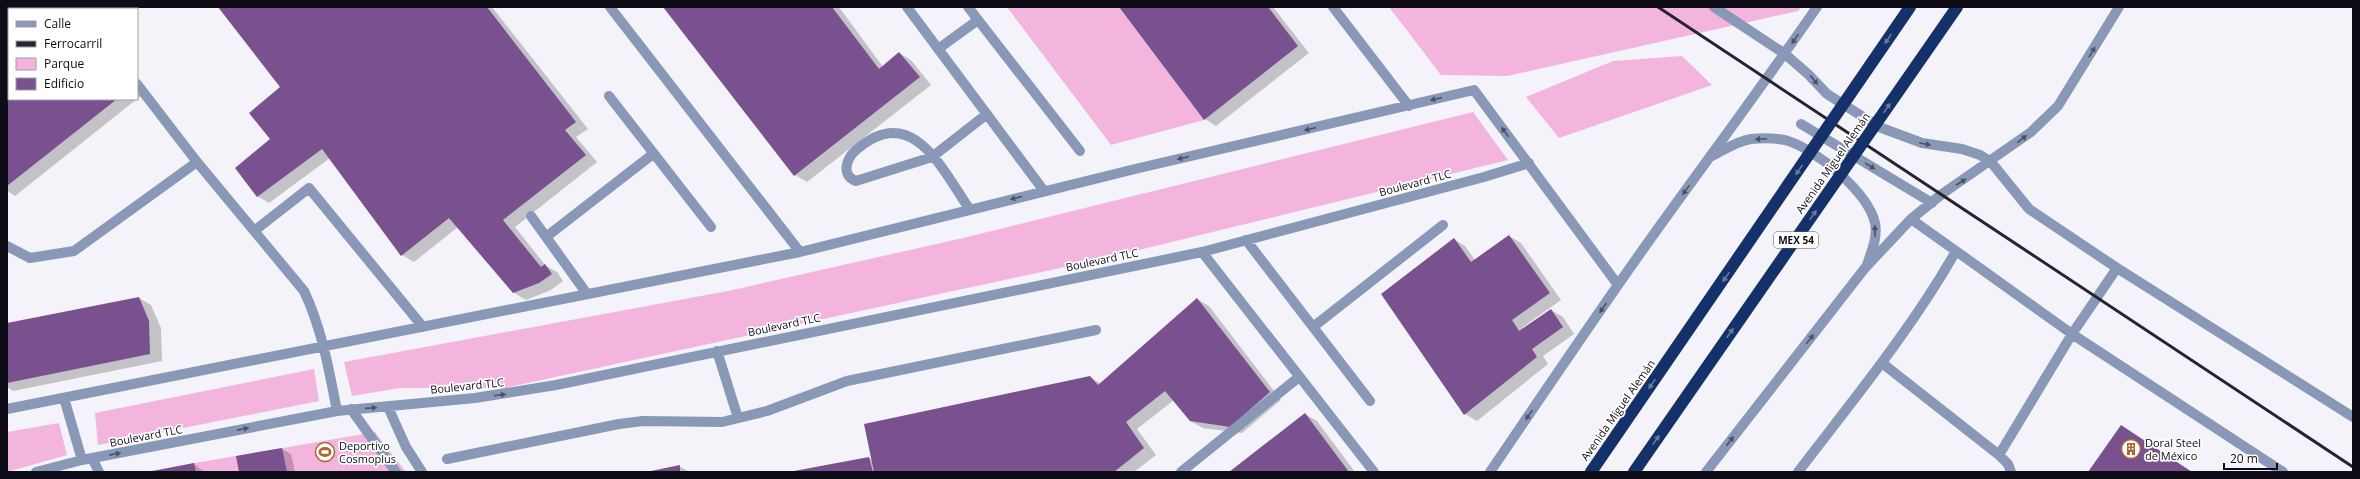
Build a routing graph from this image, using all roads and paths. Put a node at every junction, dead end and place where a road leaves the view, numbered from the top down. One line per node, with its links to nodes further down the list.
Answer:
1 (610, 7): 37 (street)
2 (907, 7): 11 (street)
3 (968, 7): 10 (street)
4 (1333, 7): 15 (street)
5 (1714, 7): 12 (street)
6 (1817, 7): 12 (street, one-way to 12)
7 (1910, 7): 69 (highway, Avenida Miguel Alemán / MEX 54, one-way to 69, bridge)
8 (1957, 7): 70 (highway, Avenida Miguel Alemán / MEX 54, one-way to 8, bridge)
9 (2119, 7): 23 (street, one-way to 9)
10 (978, 20): 11 (street); 18 (street)
11 (938, 49): 16 (street)
12 (1785, 54): 21 (street); 23 (street, one-way to 23)
13 (138, 85): 22 (street)
14 (609, 96): 19 (street)
15 (1409, 106): 24 (street, one-way to 15); 25 (street, one-way to 25)
16 (986, 114): 20 (street); 25 (street)
17 (1801, 124): 26 (street, one-way to 26)
18 (1080, 151)
19 (653, 154): 31 (street); 33 (street)
20 (932, 157): 20 (street); 27 (street)
21 (1708, 158): 39 (street, one-way to 21); 41 (street, one-way to 41)
22 (197, 162): 32 (street); 35 (street)
23 (1991, 162): 26 (street, one-way to 23); 40 (street)
24 (1529, 163): 34 (street, Boulevard TLC); 41 (street)
25 (1044, 191): 27 (street, one-way to 27)
26 (1932, 203): 29 (street)
27 (970, 210): 37 (street)
28 (531, 216): 33 (street)
29 (1911, 219): 36 (street); 39 (street)
30 (1443, 225): 44 (street)
31 (711, 227)
32 (254, 231): 43 (street); 47 (street)
33 (546, 237): 42 (street)
34 (1246, 240): 38 (street, Boulevard TLC); 44 (street)
35 (7, 246)
36 (1956, 251): 46 (street); 49 (street)
37 (800, 252): 42 (street)
38 (1202, 252): 48 (street, Boulevard TLC); 50 (street)
39 (1865, 268): 71 (street, one-way to 39)
40 (2117, 268): 46 (street); 57 (street)
41 (1618, 285): 68 (street, one-way to 68)
42 (588, 294): 43 (street)
43 (423, 326): 47 (street)
44 (1313, 327): 52 (street)
45 (1096, 330): 58 (street)
46 (2072, 334): 59 (street); 74 (street)
47 (324, 346): 51 (street); 56 (street)
48 (717, 351): 53 (street, Boulevard TLC, one-way to 48); 58 (street)
49 (1882, 362): 59 (street); 72 (street)
50 (1299, 377): 66 (street); 67 (street)
51 (64, 398): 54 (street); 60 (street)
52 (1370, 401)
53 (388, 407): 55 (street, Boulevard TLC, one-way to 53); 65 (street)
54 (7, 409)
55 (351, 410): 56 (street, Boulevard TLC); 64 (street)
56 (337, 411): 60 (street, Boulevard TLC, one-way to 56)
57 (2353, 417)
58 (738, 418): 61 (street)
59 (1999, 455): 73 (street)
60 (87, 459): 62 (street, Boulevard TLC); 63 (street)
61 (447, 459)
62 (36, 472)
63 (99, 472)
64 (396, 472)
65 (422, 472)
66 (1181, 472)
67 (1374, 472)
68 (1490, 472)
69 (1591, 472)
70 (1634, 472)
71 (1706, 472)
72 (1798, 472)
73 (2011, 472)
74 (2283, 472)

